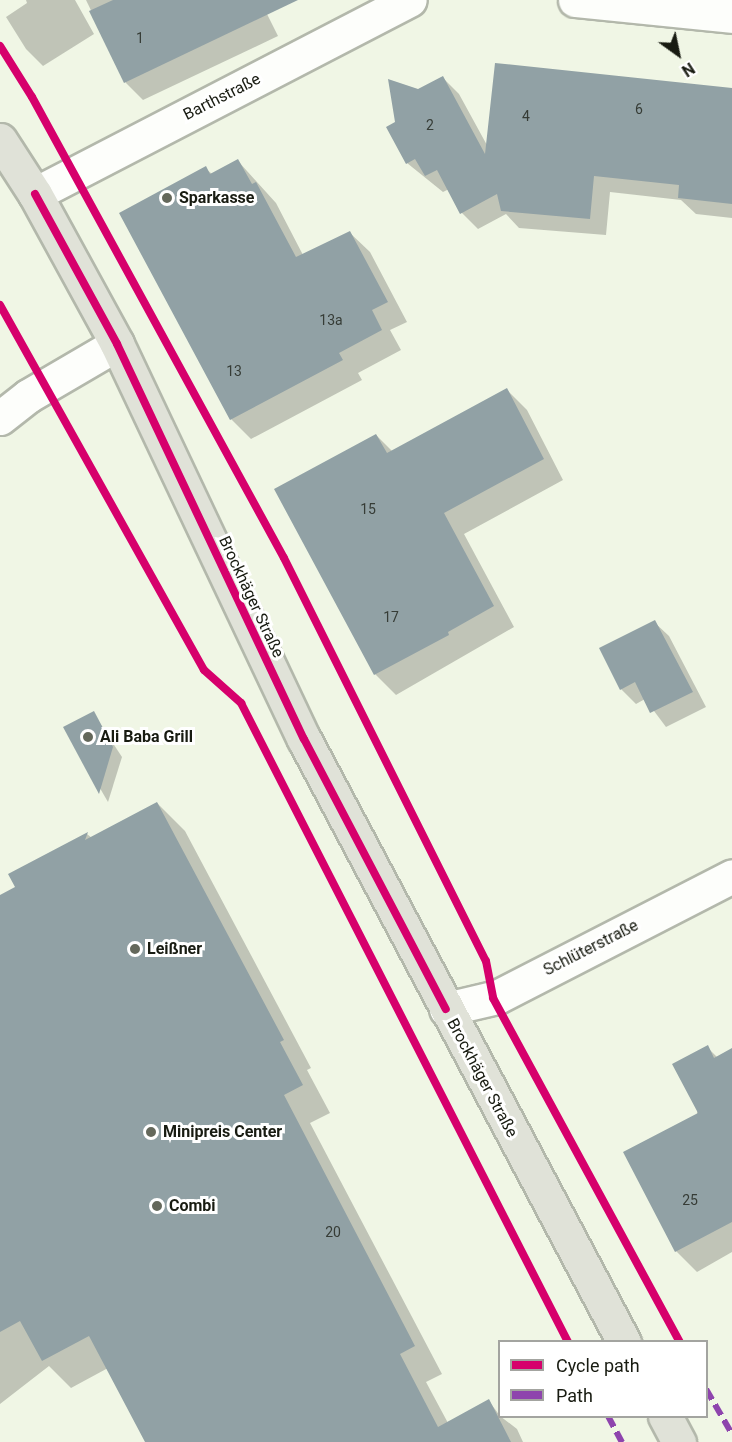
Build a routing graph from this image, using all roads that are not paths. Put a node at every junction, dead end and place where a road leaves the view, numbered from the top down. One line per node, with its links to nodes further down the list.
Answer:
1 (410, 0): 5 (street, Barthstraße)
2 (575, 0): 3 (street)
3 (732, 16)
4 (0, 140): 5 (main road, Brockhäger Straße)
5 (35, 194): 6 (main road, Brockhäger Straße)
6 (117, 344): 7 (street); 9 (main road, Brockhäger Straße)
7 (0, 418)
8 (732, 876): 9 (street, Schlüterstraße)
9 (446, 1009): 10 (main road, Brockhäger Straße)
10 (623, 1340)
11 (666, 1418): 12 (main road)
12 (679, 1442)

